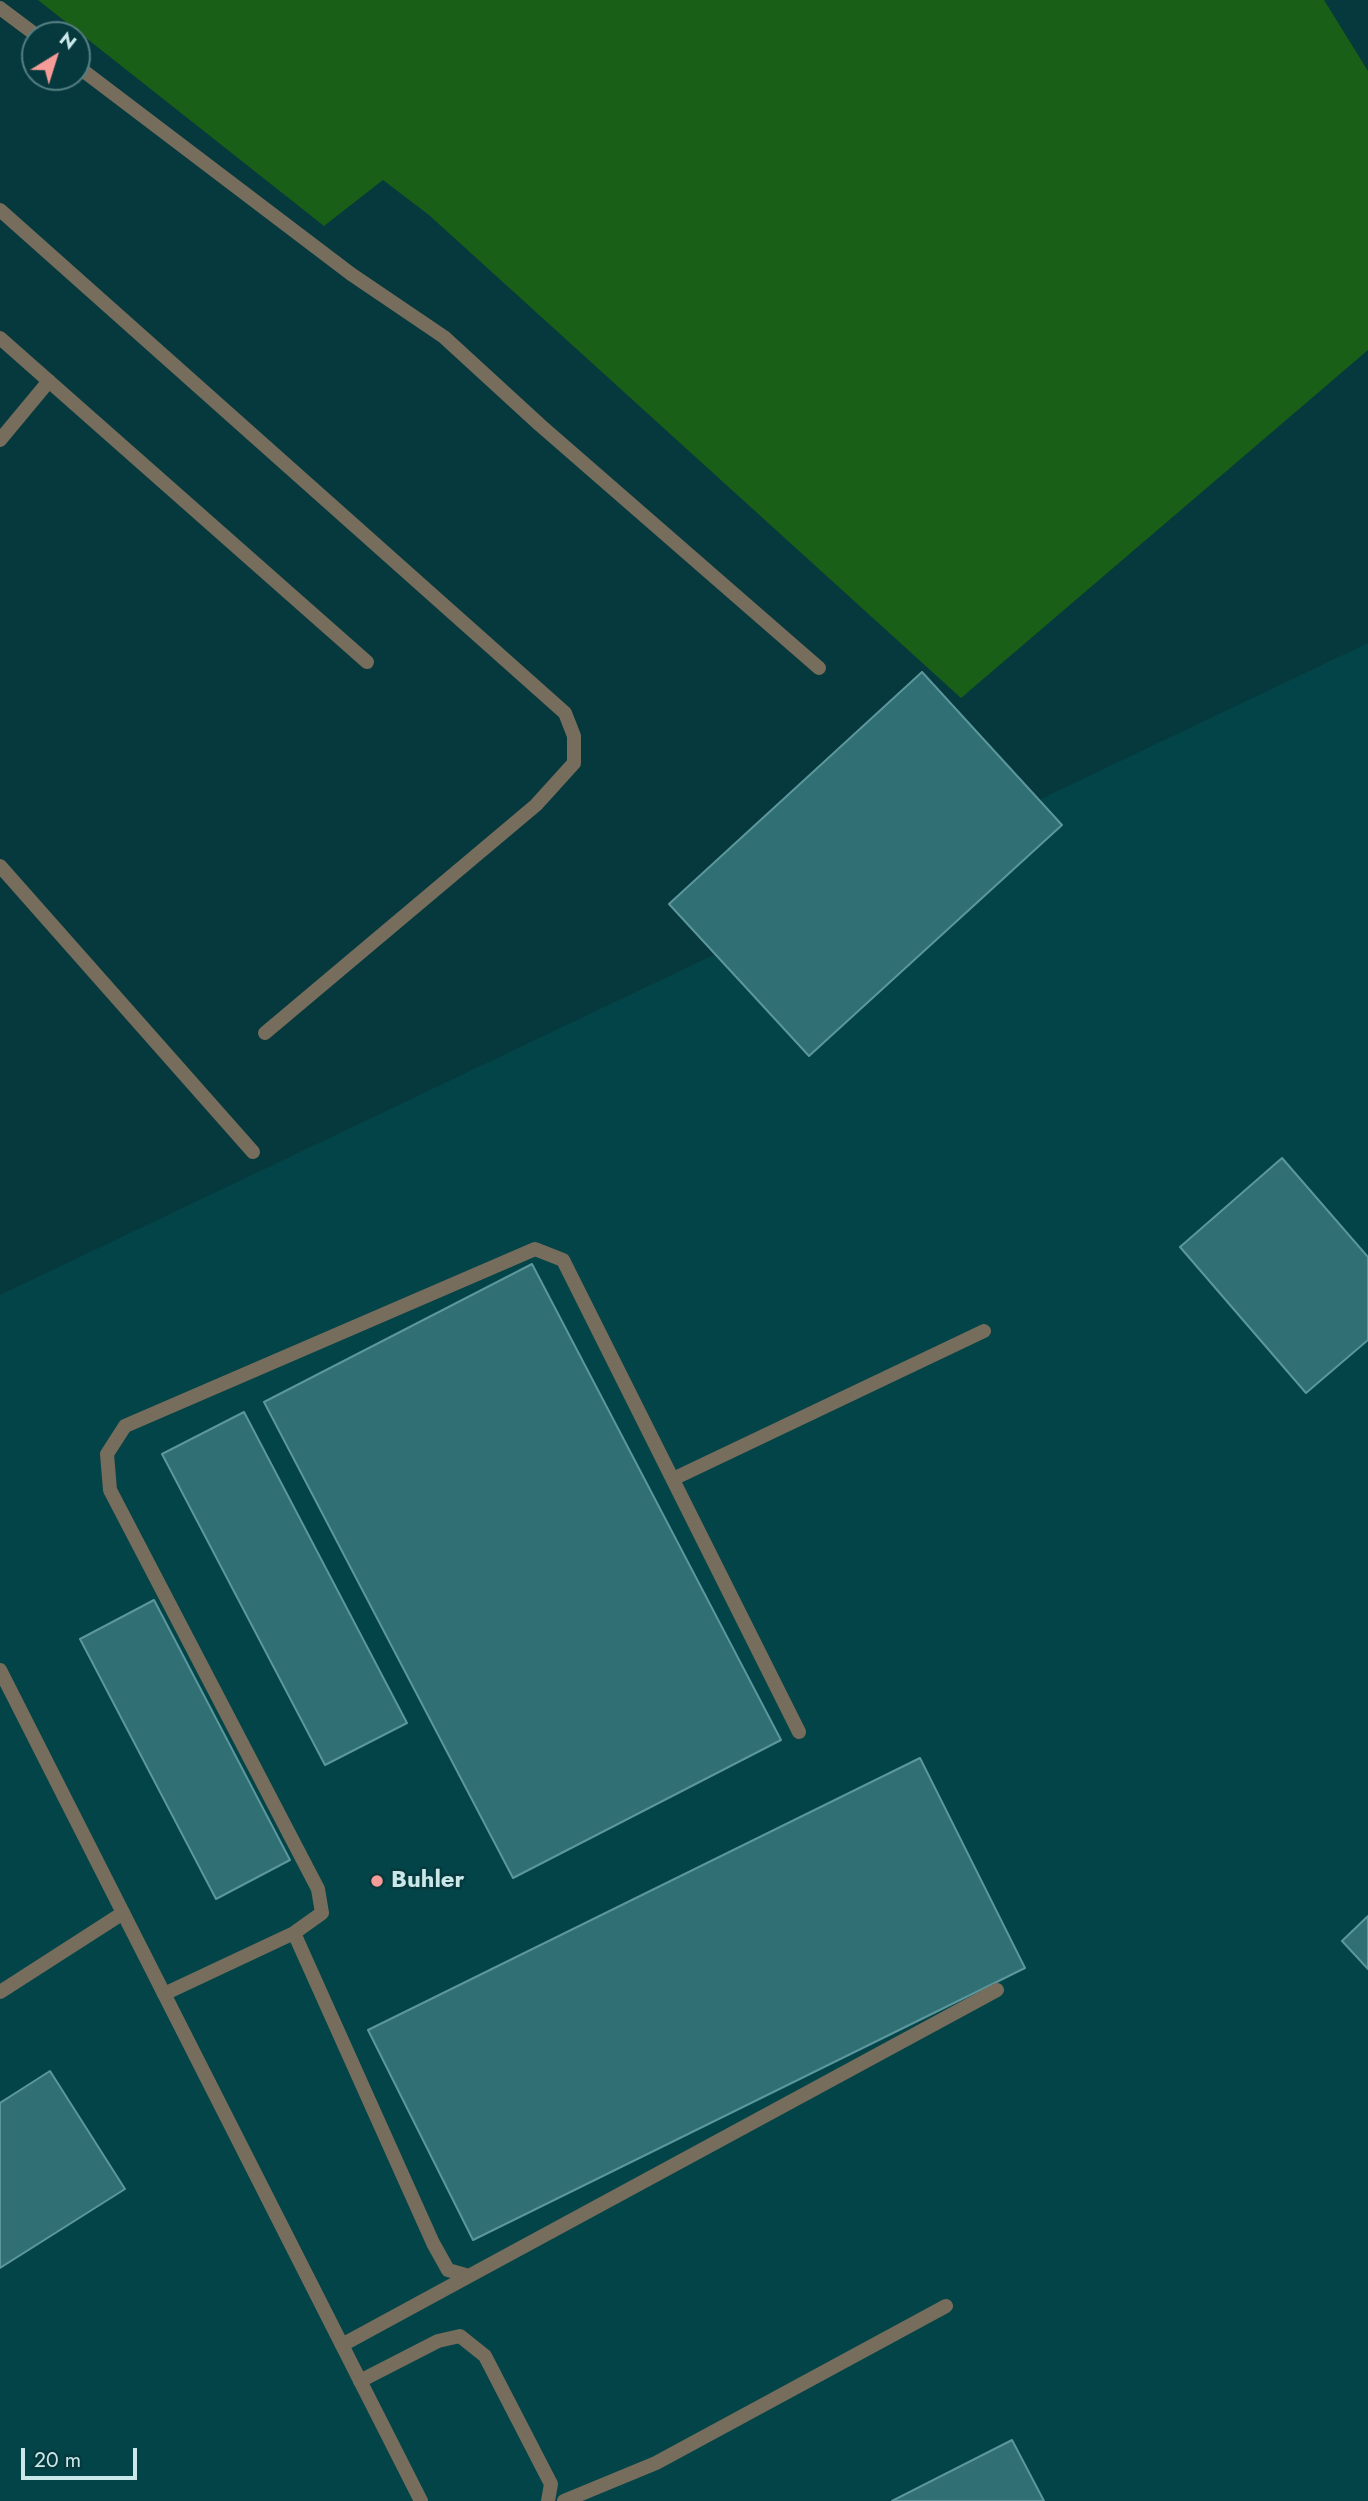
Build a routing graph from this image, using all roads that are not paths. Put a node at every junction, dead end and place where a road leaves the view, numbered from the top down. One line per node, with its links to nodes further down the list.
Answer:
1 (0, 8): 2 (street)
2 (21, 24)
3 (91, 77): 9 (street)
4 (0, 209): 11 (street)
5 (0, 338): 6 (street)
6 (49, 381): 7 (street); 8 (street)
7 (0, 440)
8 (367, 662)
9 (819, 668)
10 (0, 866): 12 (street)
11 (265, 1033)
12 (253, 1152)
13 (984, 1331): 14 (street)
14 (673, 1479): 16 (street); 18 (street)
15 (0, 1670): 17 (street)
16 (799, 1732)
17 (123, 1913): 20 (street); 21 (street)
18 (295, 1933): 21 (street); 22 (street)
19 (997, 1990): 22 (street)
20 (0, 1992)
21 (164, 1994): 24 (street)
22 (469, 2277): 24 (street)
23 (946, 2306): 28 (street)
24 (342, 2345): 25 (street)
25 (360, 2381): 26 (street); 27 (street)
26 (421, 2501)
27 (548, 2501)
28 (564, 2501)

